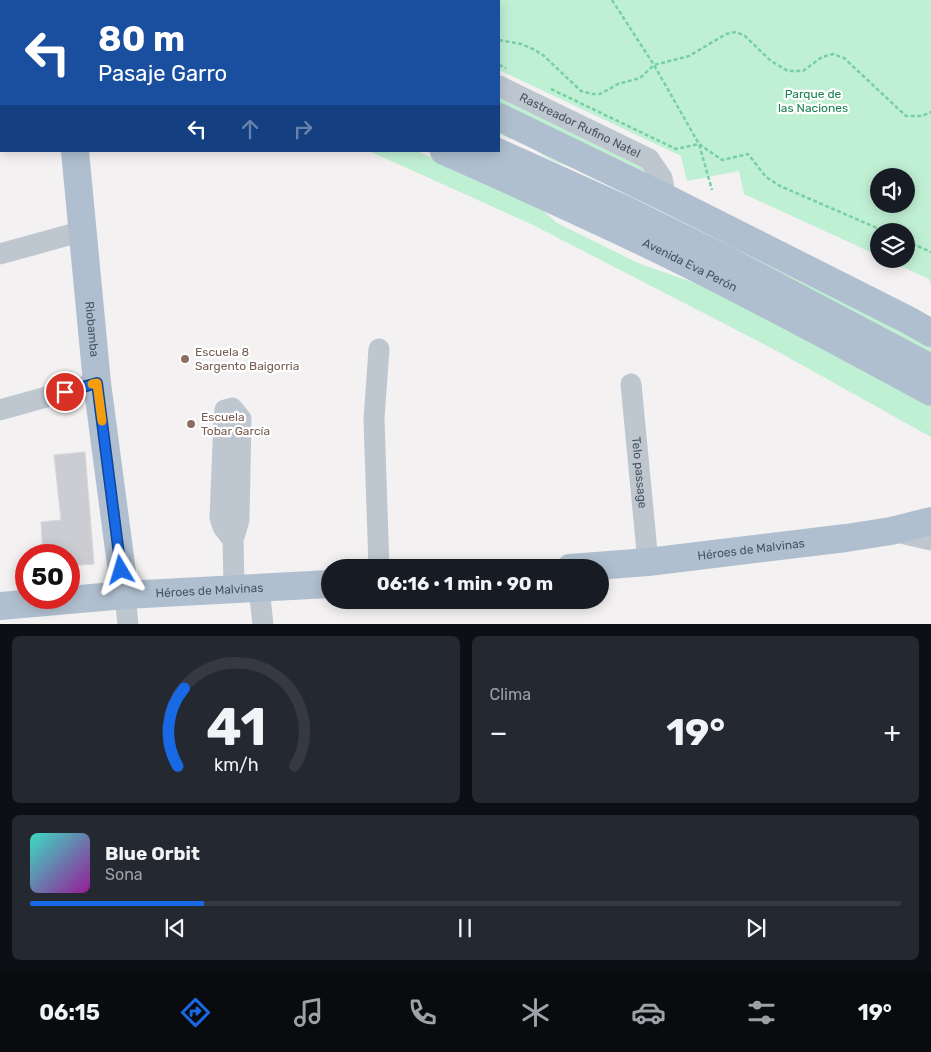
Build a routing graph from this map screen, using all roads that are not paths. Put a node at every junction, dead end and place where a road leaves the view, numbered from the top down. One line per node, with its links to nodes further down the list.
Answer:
1 (503, 77): 6 (street, Rastreador Rufino Natel)
2 (500, 116): 6 (main road)
3 (75, 152): 7 (main road, Riobamba)
4 (446, 152): 14 (main road, Avenida Eva Perón)
5 (497, 152): 11 (main road, Avenida Eva Perón)
6 (666, 198): 9 (main road)
7 (83, 231): 8 (street); 12 (main road, Riobamba)
8 (0, 254)
9 (931, 334)
10 (379, 349): 20 (street)
11 (931, 368)
12 (97, 383): 15 (street); 25 (main road, Riobamba)
13 (631, 384): 21 (street, Telo passage)
14 (931, 392)
15 (0, 410)
16 (931, 521): 17 (main road, Héroes de Malvinas)
17 (891, 531): 19 (street); 21 (main road, Héroes de Malvinas)
18 (233, 540): 18 (street); 24 (street)
19 (931, 540)
20 (379, 559)
21 (648, 562): 22 (main road, Héroes de Malvinas)
22 (609, 565)
23 (321, 584): 24 (main road, Héroes de Malvinas)
24 (246, 588): 25 (main road, Héroes de Malvinas); 28 (street)
25 (125, 595): 26 (main road, Héroes de Malvinas); 27 (street, Riobamba)
26 (0, 606)
27 (128, 624)
28 (263, 624)

